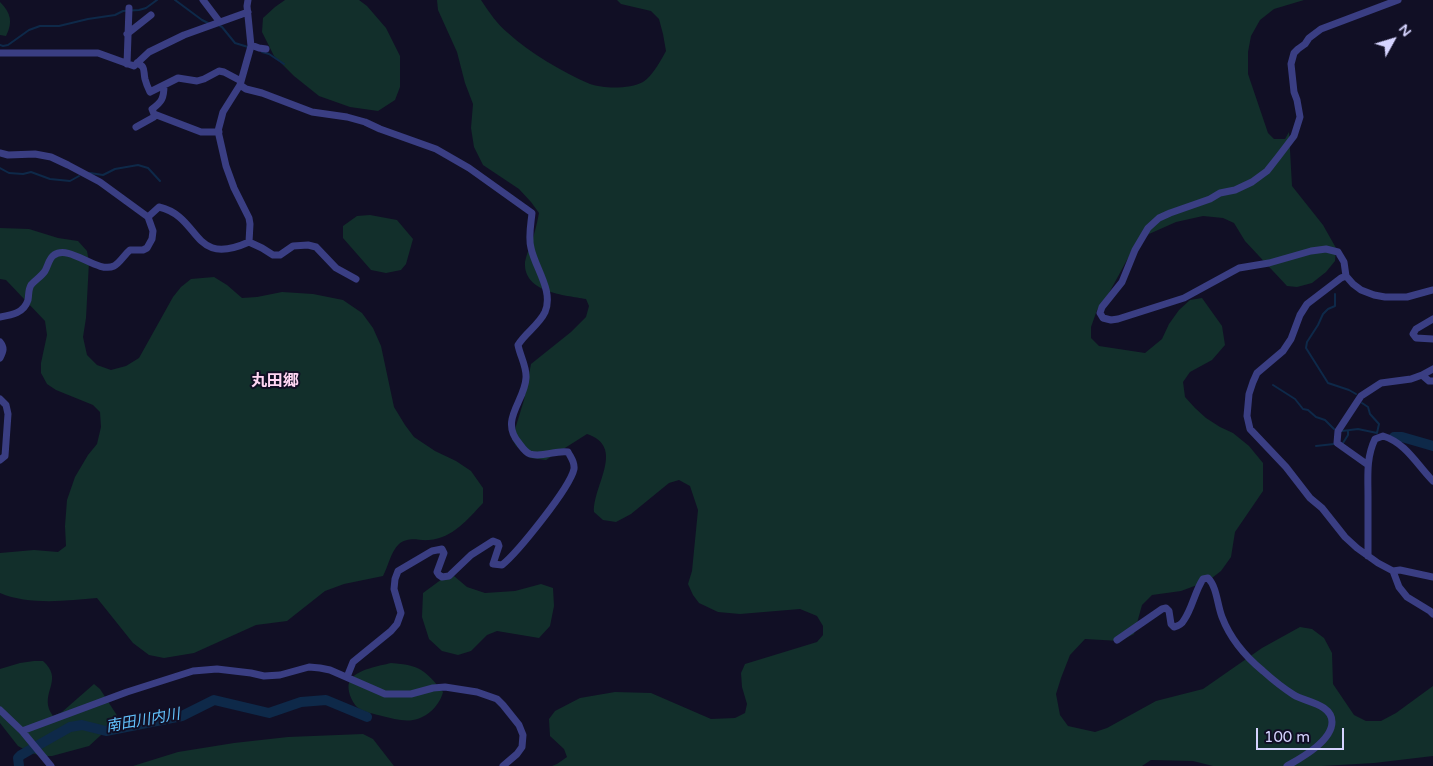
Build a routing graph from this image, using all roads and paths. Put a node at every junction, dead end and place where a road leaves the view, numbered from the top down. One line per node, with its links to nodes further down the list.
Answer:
1 (1398, 0): 21 (street)
2 (201, 1): 6 (street)
3 (247, 4): 6 (street); 8 (street)
4 (128, 11): 7 (street)
5 (151, 15): 7 (street)
6 (219, 21): 12 (street)
7 (128, 34): 11 (street)
8 (250, 47): 9 (street); 13 (street)
9 (266, 48)
10 (0, 53): 11 (street)
11 (127, 64): 12 (street)
12 (137, 64): 14 (street)
13 (240, 83): 14 (street); 17 (street); 41 (street)
14 (164, 86): 15 (street)
15 (154, 114): 16 (street); 17 (street)
16 (136, 127)
17 (218, 132): 20 (street)
18 (0, 152): 19 (street)
19 (148, 217): 20 (street); 24 (street)
20 (250, 242): 22 (street)
21 (1346, 276): 23 (street); 36 (street)
22 (356, 279)
23 (1433, 290)
24 (0, 317)
25 (1433, 318): 26 (street)
26 (1433, 339)
27 (0, 342): 28 (street)
28 (0, 358)
29 (1433, 369): 30 (street)
30 (1422, 375): 31 (street); 34 (street)
31 (1433, 381)
32 (0, 399): 33 (street)
33 (0, 460)
34 (1368, 465): 35 (street); 36 (street)
35 (1433, 481)
36 (1368, 556): 37 (street)
37 (1393, 571): 38 (street); 39 (street)
38 (1433, 577)
39 (1433, 614)
40 (1117, 640): 46 (street)
41 (347, 677): 43 (street); 45 (street)
42 (0, 710): 43 (street)
43 (22, 730): 44 (street)
44 (51, 766)
45 (503, 766)
46 (1287, 766)

